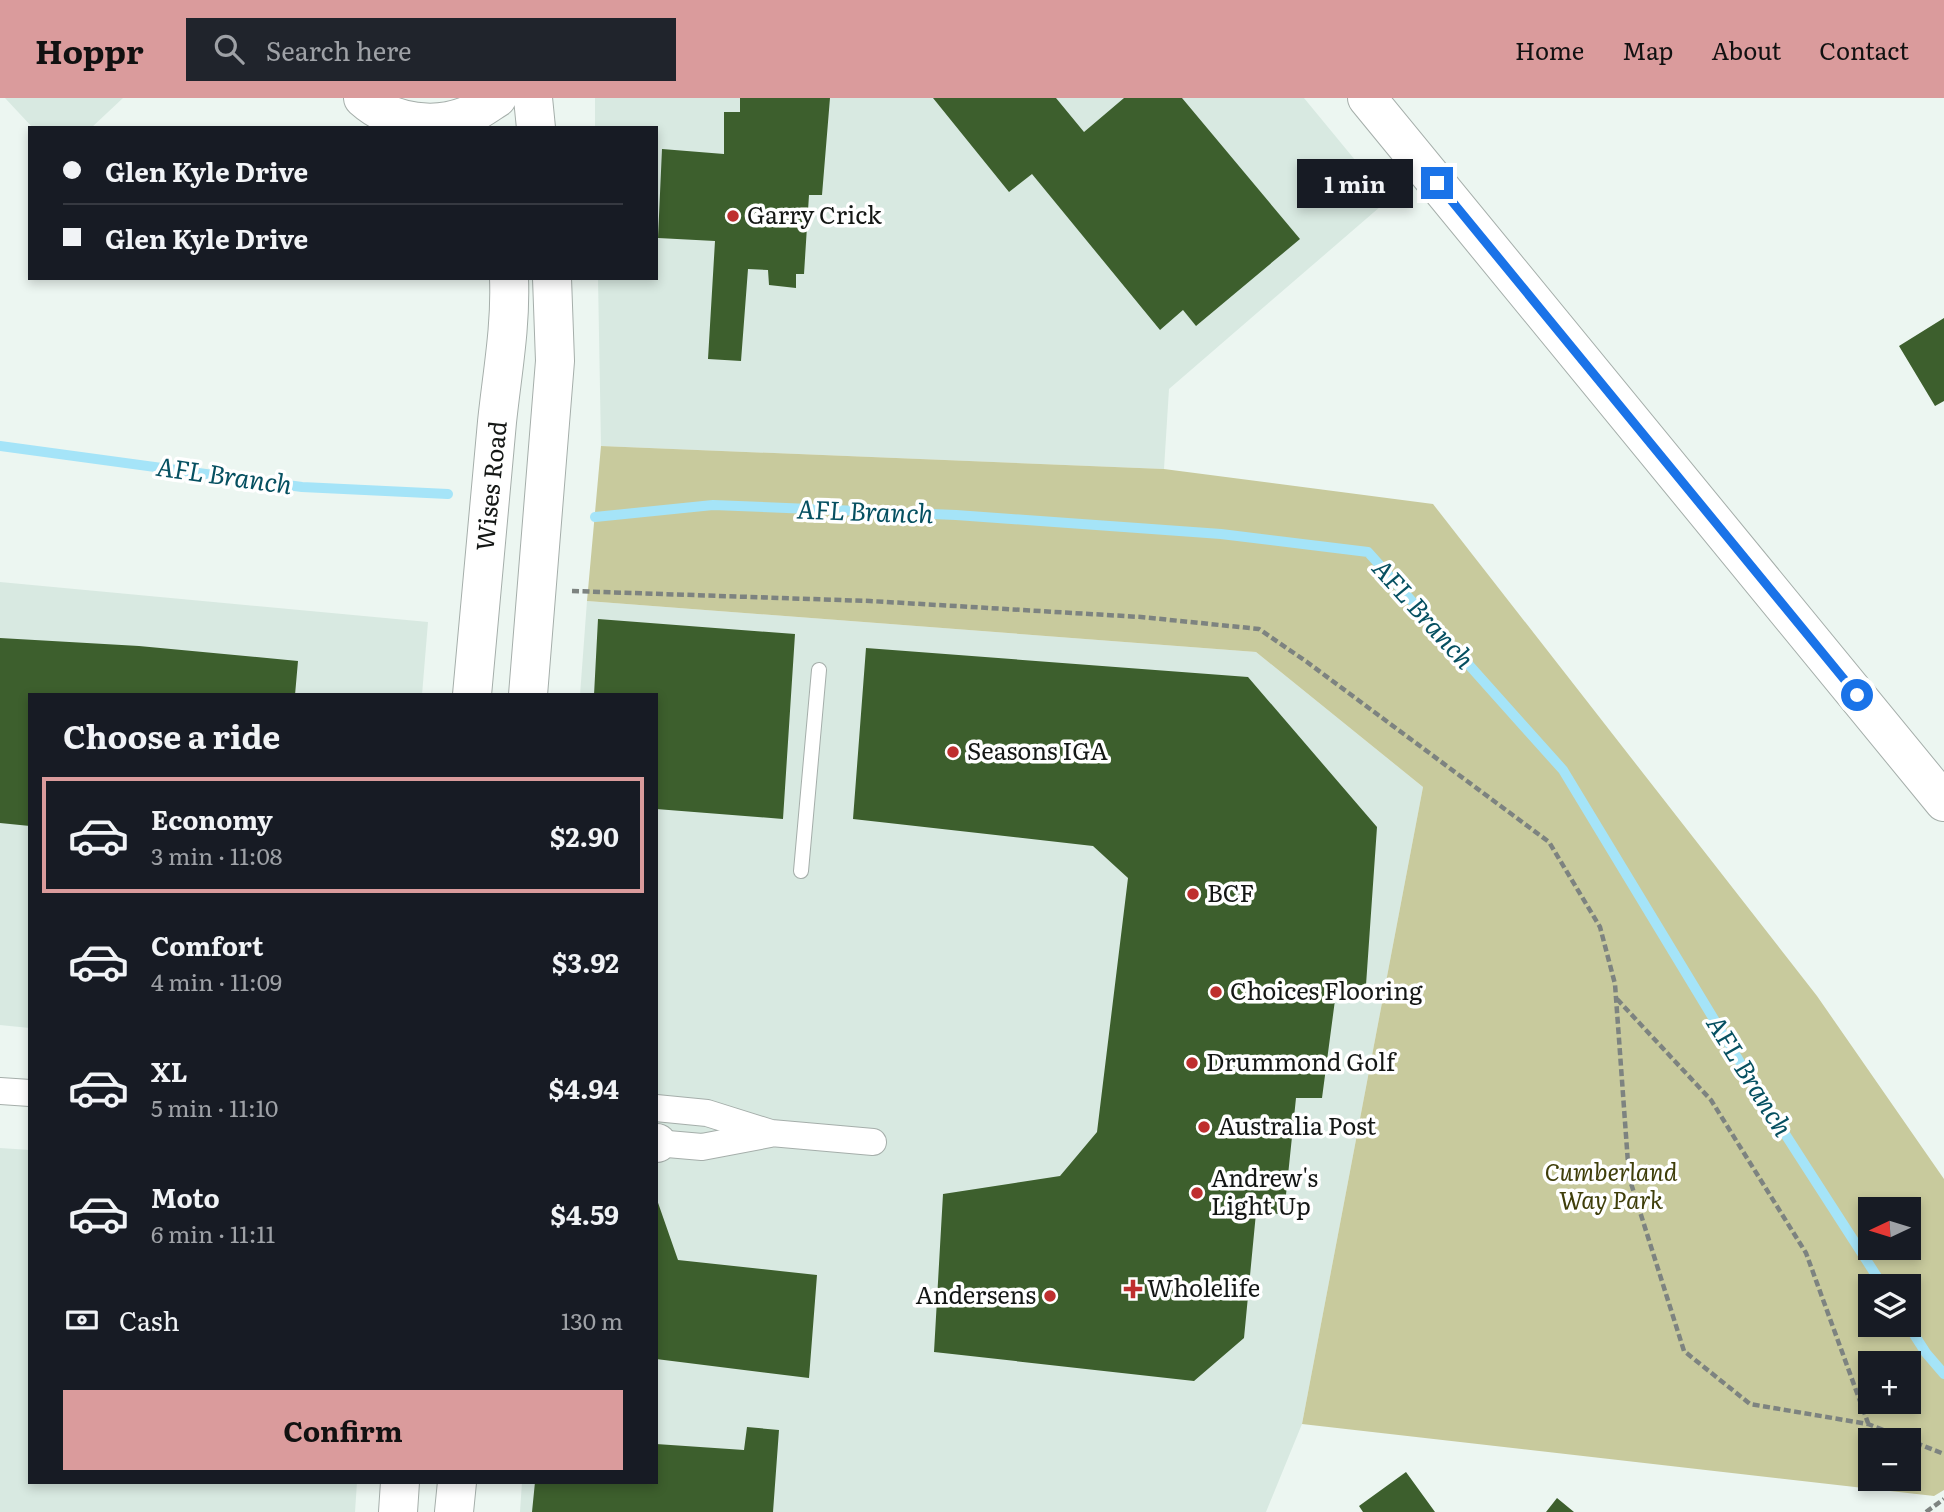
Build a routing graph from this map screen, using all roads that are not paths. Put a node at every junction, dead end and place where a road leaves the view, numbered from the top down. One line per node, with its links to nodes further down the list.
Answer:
1 (363, 98): 5 (main road)
2 (497, 98): 5 (main road)
3 (533, 98): 6 (main road)
4 (1367, 98): 12 (main road)
5 (432, 126)
6 (536, 126)
7 (509, 280): 10 (main road, Wises Road)
8 (552, 280): 11 (main road)
9 (819, 670): 13 (lane)
10 (472, 693)
11 (528, 693)
12 (1944, 802)
13 (801, 871)
14 (0, 1091): 15 (street)
15 (28, 1093)
16 (658, 1134): 17 (street)
17 (873, 1142)
18 (400, 1484): 20 (main road)
19 (457, 1484): 21 (main road)
20 (398, 1512)
21 (454, 1512)

